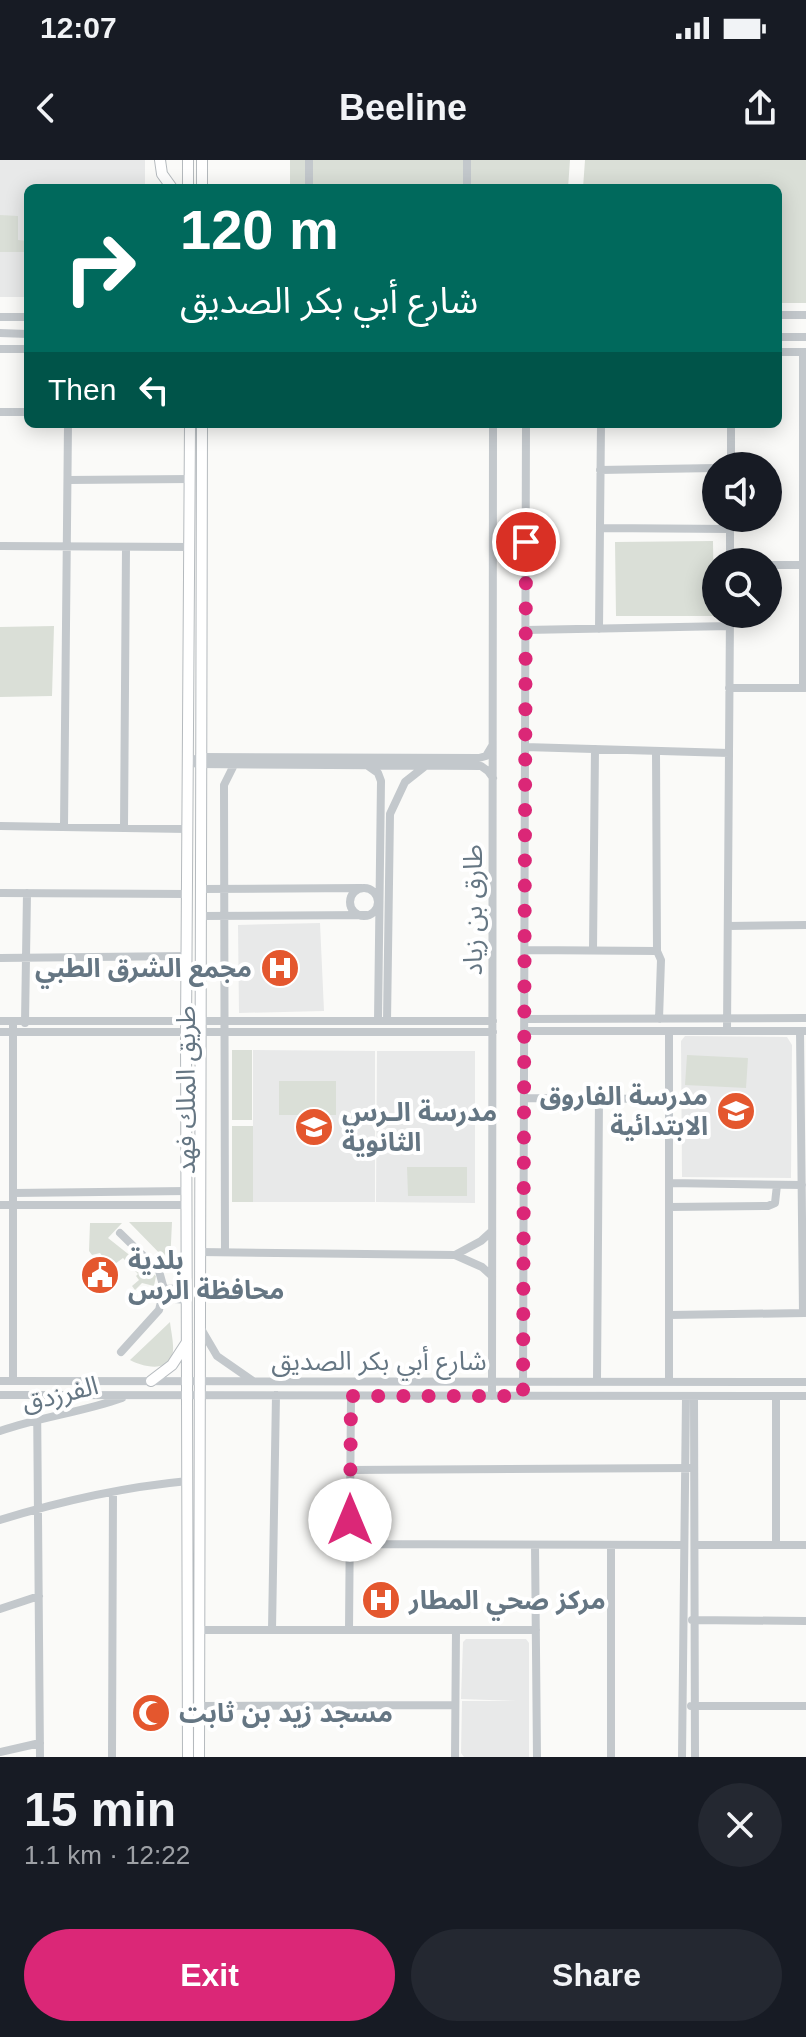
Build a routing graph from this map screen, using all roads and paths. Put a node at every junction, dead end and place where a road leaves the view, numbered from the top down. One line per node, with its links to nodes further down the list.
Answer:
1 (160, 160): 6 (main road)
2 (188, 160): 7 (main road)
3 (202, 160): 8 (main road)
4 (309, 160): 9 (street)
5 (467, 160): 10 (street)
6 (169, 184)
7 (188, 184)
8 (202, 184)
9 (309, 184)
10 (467, 184)
11 (782, 315): 12 (street)
12 (806, 315)
13 (0, 317): 14 (street)
14 (24, 317)
15 (0, 333): 16 (street)
16 (24, 334)
17 (782, 337): 18 (street)
18 (806, 337)
19 (0, 349): 20 (street)
20 (24, 349)
21 (782, 352): 22 (street)
22 (804, 352): 25 (street)
23 (0, 412): 24 (street)
24 (24, 412)
25 (804, 417): 38 (street)
26 (68, 428): 37 (street)
27 (190, 428): 36 (main road, طريق الملك فهد)
28 (202, 428): 59 (main road, طريق الملك فهد)
29 (493, 428): 54 (street, طارق بن زياد)
30 (526, 428): 51 (street, طارق بن زياد)
31 (601, 428): 35 (street)
32 (731, 428): 33 (street)
33 (731, 452)
34 (702, 468): 35 (street)
35 (600, 470): 39 (street)
36 (190, 479): 37 (street); 44 (main road, طريق الملك فهد)
37 (68, 480): 42 (street)
38 (804, 483): 46 (street)
39 (600, 528): 40 (street); 50 (street)
40 (702, 529)
41 (0, 546): 42 (street)
42 (67, 547): 43 (street); 66 (street)
43 (126, 547): 44 (street); 67 (street)
44 (190, 547): 60 (main road, طريق الملك فهد)
45 (782, 565): 46 (street)
46 (804, 565): 47 (street)
47 (804, 625): 53 (street)
48 (702, 627): 50 (street)
49 (730, 628): 52 (street)
50 (599, 629): 51 (street)
51 (526, 630): 55 (street, طارق بن زياد)
52 (729, 688): 53 (street); 58 (street)
53 (804, 688)
54 (493, 743): 59 (street); 64 (street, طارق بن زياد)
55 (525, 747): 56 (street); 83 (street, طارق بن زياد)
56 (595, 749): 57 (street); 84 (street)
57 (656, 751): 58 (street); 85 (street)
58 (729, 753): 82 (street)
59 (201, 761): 60 (street); 61 (street); 70 (main road, طريق الملك فهد)
60 (188, 762): 68 (main road, طريق الملك فهد)
61 (234, 765): 62 (street); 71 (street)
62 (367, 766): 63 (street); 76 (street)
63 (426, 766): 64 (street); 72 (street)
64 (493, 778): 98 (street, طارق بن زياد)
65 (0, 826): 66 (street)
66 (64, 827): 67 (street)
67 (124, 828): 68 (street)
68 (187, 829): 75 (main road, طريق الملك فهد)
69 (361, 888): 71 (street); 76 (street); 77 (street)
70 (201, 889): 71 (street); 79 (main road, طريق الملك فهد)
71 (226, 889): 80 (street)
72 (389, 890): 76 (street); 78 (street)
73 (0, 893): 74 (street)
74 (27, 893): 75 (street); 87 (street)
75 (187, 894): 86 (main road, طريق الملك فهد)
76 (378, 901): 77 (street); 78 (street); 97 (street)
77 (365, 915): 80 (street)
78 (388, 915): 97 (street)
79 (201, 916): 80 (street); 99 (main road, طريق الملك فهد)
80 (226, 916): 96 (street)
81 (806, 925): 82 (street)
82 (728, 926): 89 (street)
83 (525, 950): 84 (street); 91 (street, طارق بن زياد)
84 (593, 950): 85 (street)
85 (657, 951): 92 (street)
86 (186, 956): 87 (street); 100 (main road, طريق الملك فهد)
87 (26, 957): 88 (street); 95 (street)
88 (0, 958)
89 (727, 1018): 90 (street); 92 (street); 103 (street)
90 (806, 1018)
91 (525, 1019): 92 (street); 101 (street, طارق بن زياد)
92 (659, 1019)
93 (0, 1021): 94 (street)
94 (13, 1021): 95 (street); 106 (street)
95 (25, 1021): 100 (street); 107 (street)
96 (224, 1021): 97 (street); 99 (street); 108 (street)
97 (383, 1021): 98 (street)
98 (493, 1021): 109 (street, طارق بن زياد)
99 (201, 1026): 108 (street); 124 (main road, طريق الملك فهد)
100 (186, 1027): 107 (street); 116 (main road, طريق الملك فهد)
101 (525, 1031): 102 (street); 110 (street, طارق بن زياد)
102 (669, 1031): 103 (street); 112 (street)
103 (727, 1031): 104 (street)
104 (803, 1031): 115 (street)
105 (0, 1032): 106 (street)
106 (13, 1032): 107 (street); 117 (street)
107 (25, 1032)
108 (225, 1032): 109 (street); 125 (street)
109 (493, 1032): 122 (street, طارق بن زياد)
110 (524, 1098): 111 (street); 142 (street, طارق بن زياد)
111 (599, 1098): 112 (street); 143 (street)
112 (669, 1099): 113 (street)
113 (669, 1183): 114 (street); 121 (street)
114 (777, 1185): 115 (street); 121 (street)
115 (802, 1185): 130 (street)
116 (187, 1191): 117 (street); 120 (main road, طريق الملك فهد)
117 (13, 1193): 119 (street)
118 (0, 1205): 119 (street)
119 (13, 1205): 120 (street); 136 (street)
120 (187, 1205): 129 (main road, طريق الملك فهد)
121 (669, 1207): 131 (street)
122 (492, 1231): 126 (street); 127 (street, طارق بن زياد)
123 (120, 1233): 128 (street)
124 (200, 1252): 125 (street); 132 (main road, طريق الملك فهد)
125 (225, 1252): 126 (street)
126 (455, 1255): 127 (street)
127 (492, 1276): 141 (street, طارق بن زياد)
128 (163, 1293): 129 (street); 134 (street)
129 (187, 1294): 133 (main road, طريق الملك فهد)
130 (805, 1313): 131 (street)
131 (669, 1315): 144 (street)
132 (200, 1327): 139 (main road, طريق الملك فهد); 140 (street)
133 (187, 1340): 137 (main road); 138 (main road, طريق الملك فهد)
134 (121, 1352)
135 (0, 1381): 136 (street, شارع أبي بكر الصديق)
136 (13, 1381): 137 (street, شارع أبي بكر الصديق)
137 (151, 1381): 138 (street, شارع أبي بكر الصديق)
138 (188, 1381): 139 (street, شارع أبي بكر الصديق); 149 (main road, طريق الملك فهد)
139 (200, 1381): 140 (street, شارع أبي بكر الصديق); 150 (main road, طريق الملك فهد)
140 (254, 1381): 141 (street, شارع أبي بكر الصديق)
141 (492, 1381): 142 (street, شارع أبي بكر الصديق); 153 (street, طارق بن زياد)
142 (524, 1381): 143 (street, شارع أبي بكر الصديق); 154 (street, طارق بن زياد)
143 (597, 1381): 144 (street, شارع أبي بكر الصديق)
144 (669, 1382): 145 (street, شارع أبي بكر الصديق)
145 (806, 1382)
146 (0, 1395): 147 (street, شارع أبي بكر الصديق)
147 (37, 1395): 148 (street, شارع أبي بكر الصديق); 158 (street)
148 (130, 1395): 149 (street, شارع أبي بكر الصديق); 158 (street, الفرزدق)
149 (188, 1395): 150 (street, شارع أبي بكر الصديق); 162 (main road, طريق الملك فهد)
150 (200, 1395): 151 (street, شارع أبي بكر الصديق); 178 (main road, طريق الملك فهد)
151 (276, 1395): 152 (street, شارع أبي بكر الصديق); 179 (street)
152 (351, 1396): 153 (street, شارع أبي بكر الصديق); 161 (street)
153 (492, 1396): 154 (street, شارع أبي بكر الصديق)
154 (523, 1396): 155 (street, شارع أبي بكر الصديق)
155 (690, 1396): 156 (street, شارع أبي بكر الصديق); 160 (street)
156 (776, 1396): 157 (street, شارع أبي بكر الصديق); 171 (street)
157 (806, 1396)
158 (38, 1418): 159 (street, الفرزدق); 164 (street)
159 (0, 1431)
160 (690, 1468): 161 (street); 169 (street); 170 (street)
161 (350, 1470): 166 (street)
162 (188, 1481): 163 (street); 192 (main road, طريق الملك فهد)
163 (113, 1492): 164 (street); 191 (street)
164 (38, 1508): 165 (street); 173 (street)
165 (0, 1520)
166 (350, 1544): 167 (street); 180 (street)
167 (535, 1545): 168 (street); 182 (street)
168 (611, 1545): 169 (street); 196 (street)
169 (684, 1545): 175 (street)
170 (695, 1545): 171 (street); 176 (street)
171 (776, 1545): 172 (street)
172 (806, 1545)
173 (39, 1596): 174 (street); 188 (street)
174 (0, 1609)
175 (683, 1620): 176 (street); 185 (street)
176 (695, 1620): 177 (street); 186 (street)
177 (806, 1621)
178 (199, 1630): 179 (street); 184 (main road, طريق الملك فهد)
179 (272, 1630): 180 (street)
180 (349, 1630): 181 (street)
181 (456, 1630): 182 (street); 183 (street)
182 (536, 1630): 195 (street)
183 (455, 1705): 184 (street); 194 (street)
184 (199, 1706): 193 (main road, طريق الملك فهد)
185 (683, 1706): 186 (street); 197 (street)
186 (695, 1706): 187 (street); 198 (street)
187 (806, 1706)
188 (40, 1743): 189 (street); 190 (street)
189 (0, 1752)
190 (40, 1757)
191 (112, 1757)
192 (188, 1757)
193 (199, 1757)
194 (455, 1757)
195 (537, 1757)
196 (611, 1757)
197 (682, 1757)
198 (695, 1757)

